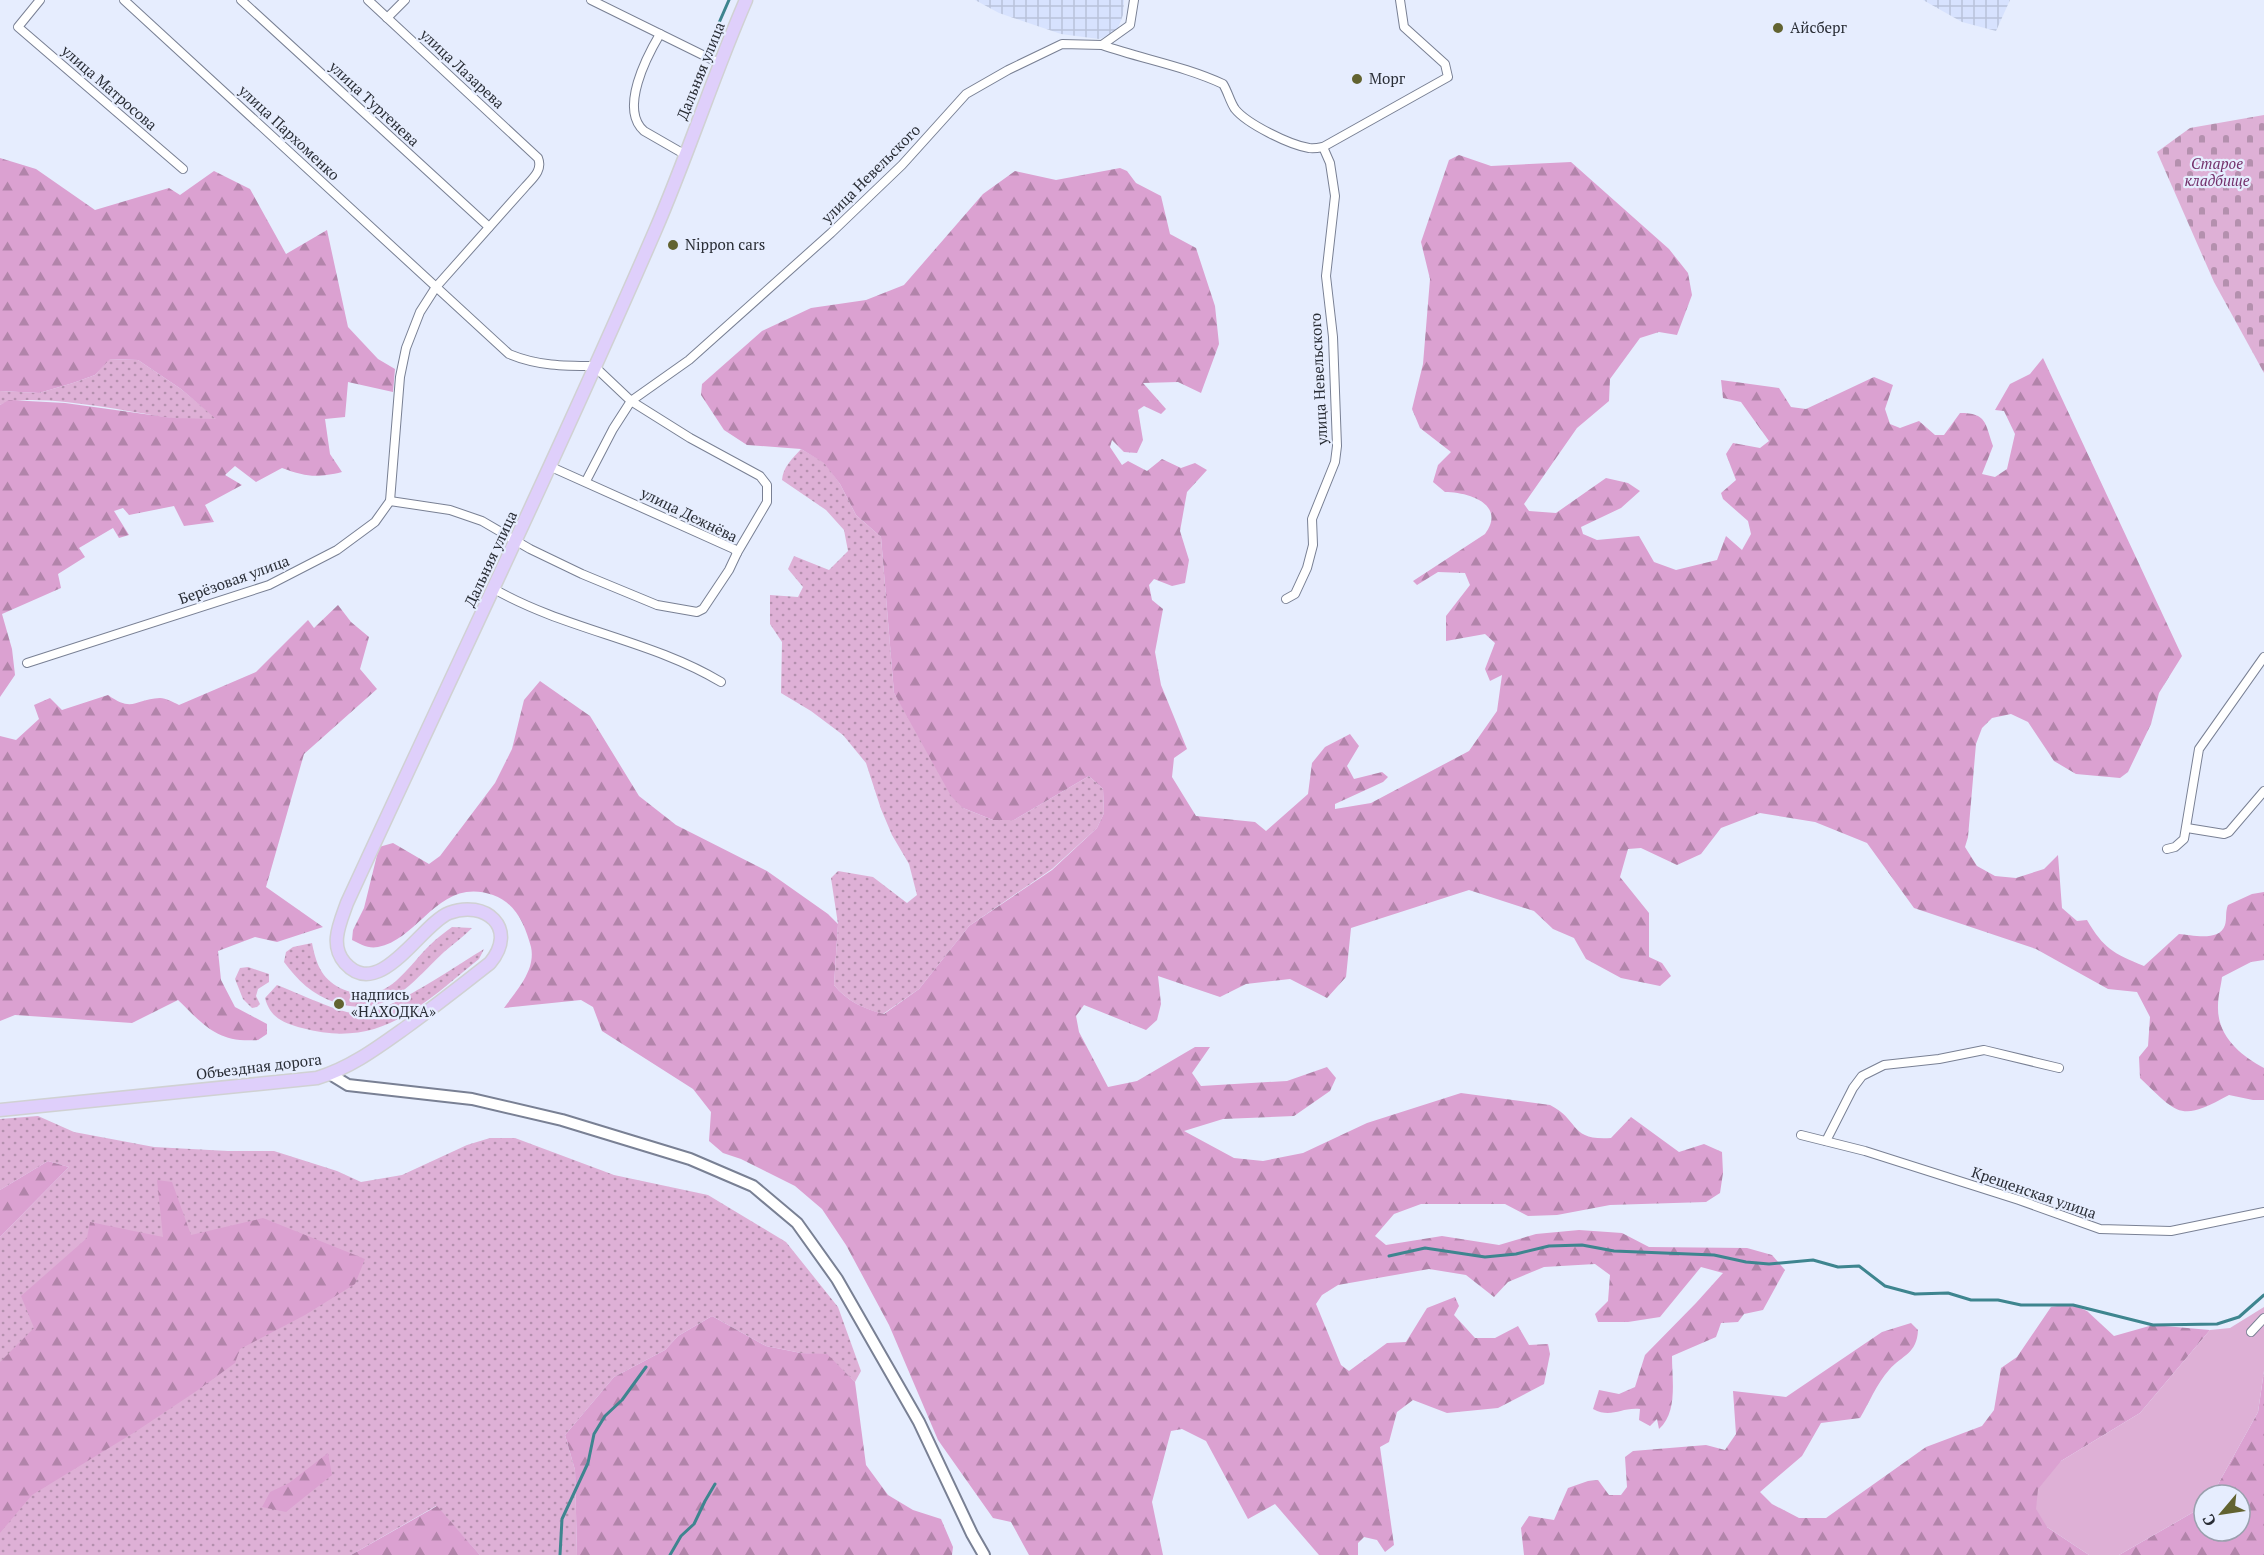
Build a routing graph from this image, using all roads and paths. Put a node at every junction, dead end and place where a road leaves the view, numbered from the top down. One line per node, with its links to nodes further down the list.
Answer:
1 (40, 0): 16 (street, улица Матросова)
2 (124, 0): 18 (street, улица Пархоменко)
3 (241, 0): 17 (street, улица Тургенева)
4 (368, 0): 10 (street, улица Лазарева)
5 (405, 0): 10 (street)
6 (591, 0): 11 (street)
7 (746, 0): 13 (main road, Дальняя улица)
8 (1134, 0): 12 (street)
9 (1400, 0): 14 (street)
10 (387, 18): 17 (street, улица Лазарева)
11 (660, 34): 13 (street); 15 (street)
12 (1102, 45): 14 (street, улица Невельского); 20 (street, улица Невельского)
13 (719, 63): 15 (main road, Дальняя улица)
14 (1323, 147): 27 (street, улица Невельского)
15 (684, 154): 19 (main road, Дальняя улица)
16 (183, 169)
17 (489, 227): 18 (street)
18 (436, 287): 19 (street, улица Пархоменко); 23 (street)
19 (594, 366): 20 (street); 21 (main road, Дальняя улица)
20 (631, 401): 22 (street); 25 (street)
21 (549, 466): 22 (street, улица Дежнёва); 24 (main road, Дальняя улица)
22 (586, 481): 25 (street, улица Дежнёва)
23 (390, 501): 24 (street); 29 (street, Берёзовая улица)
24 (517, 541): 25 (street, улица Дежнёва); 26 (main road, Дальняя улица)
25 (737, 553)
26 (494, 589): 30 (street); 34 (main road, Дальняя улица)
27 (1286, 599)
28 (2264, 657): 32 (street)
29 (27, 663)
30 (721, 682)
31 (2264, 791): 32 (street)
32 (2187, 828): 33 (street)
33 (2167, 849)
34 (355, 971): 36 (main road, Объездная дорога)
35 (2059, 1068): 39 (street)
36 (330, 1074): 37 (main road, Объездная дорога); 43 (street)
37 (0, 1110)
38 (1801, 1135): 39 (street, Крещенская улица)
39 (1826, 1141): 40 (street, Крещенская улица)
40 (2264, 1212)
41 (2264, 1318): 42 (street)
42 (2251, 1332)
43 (984, 1555)

